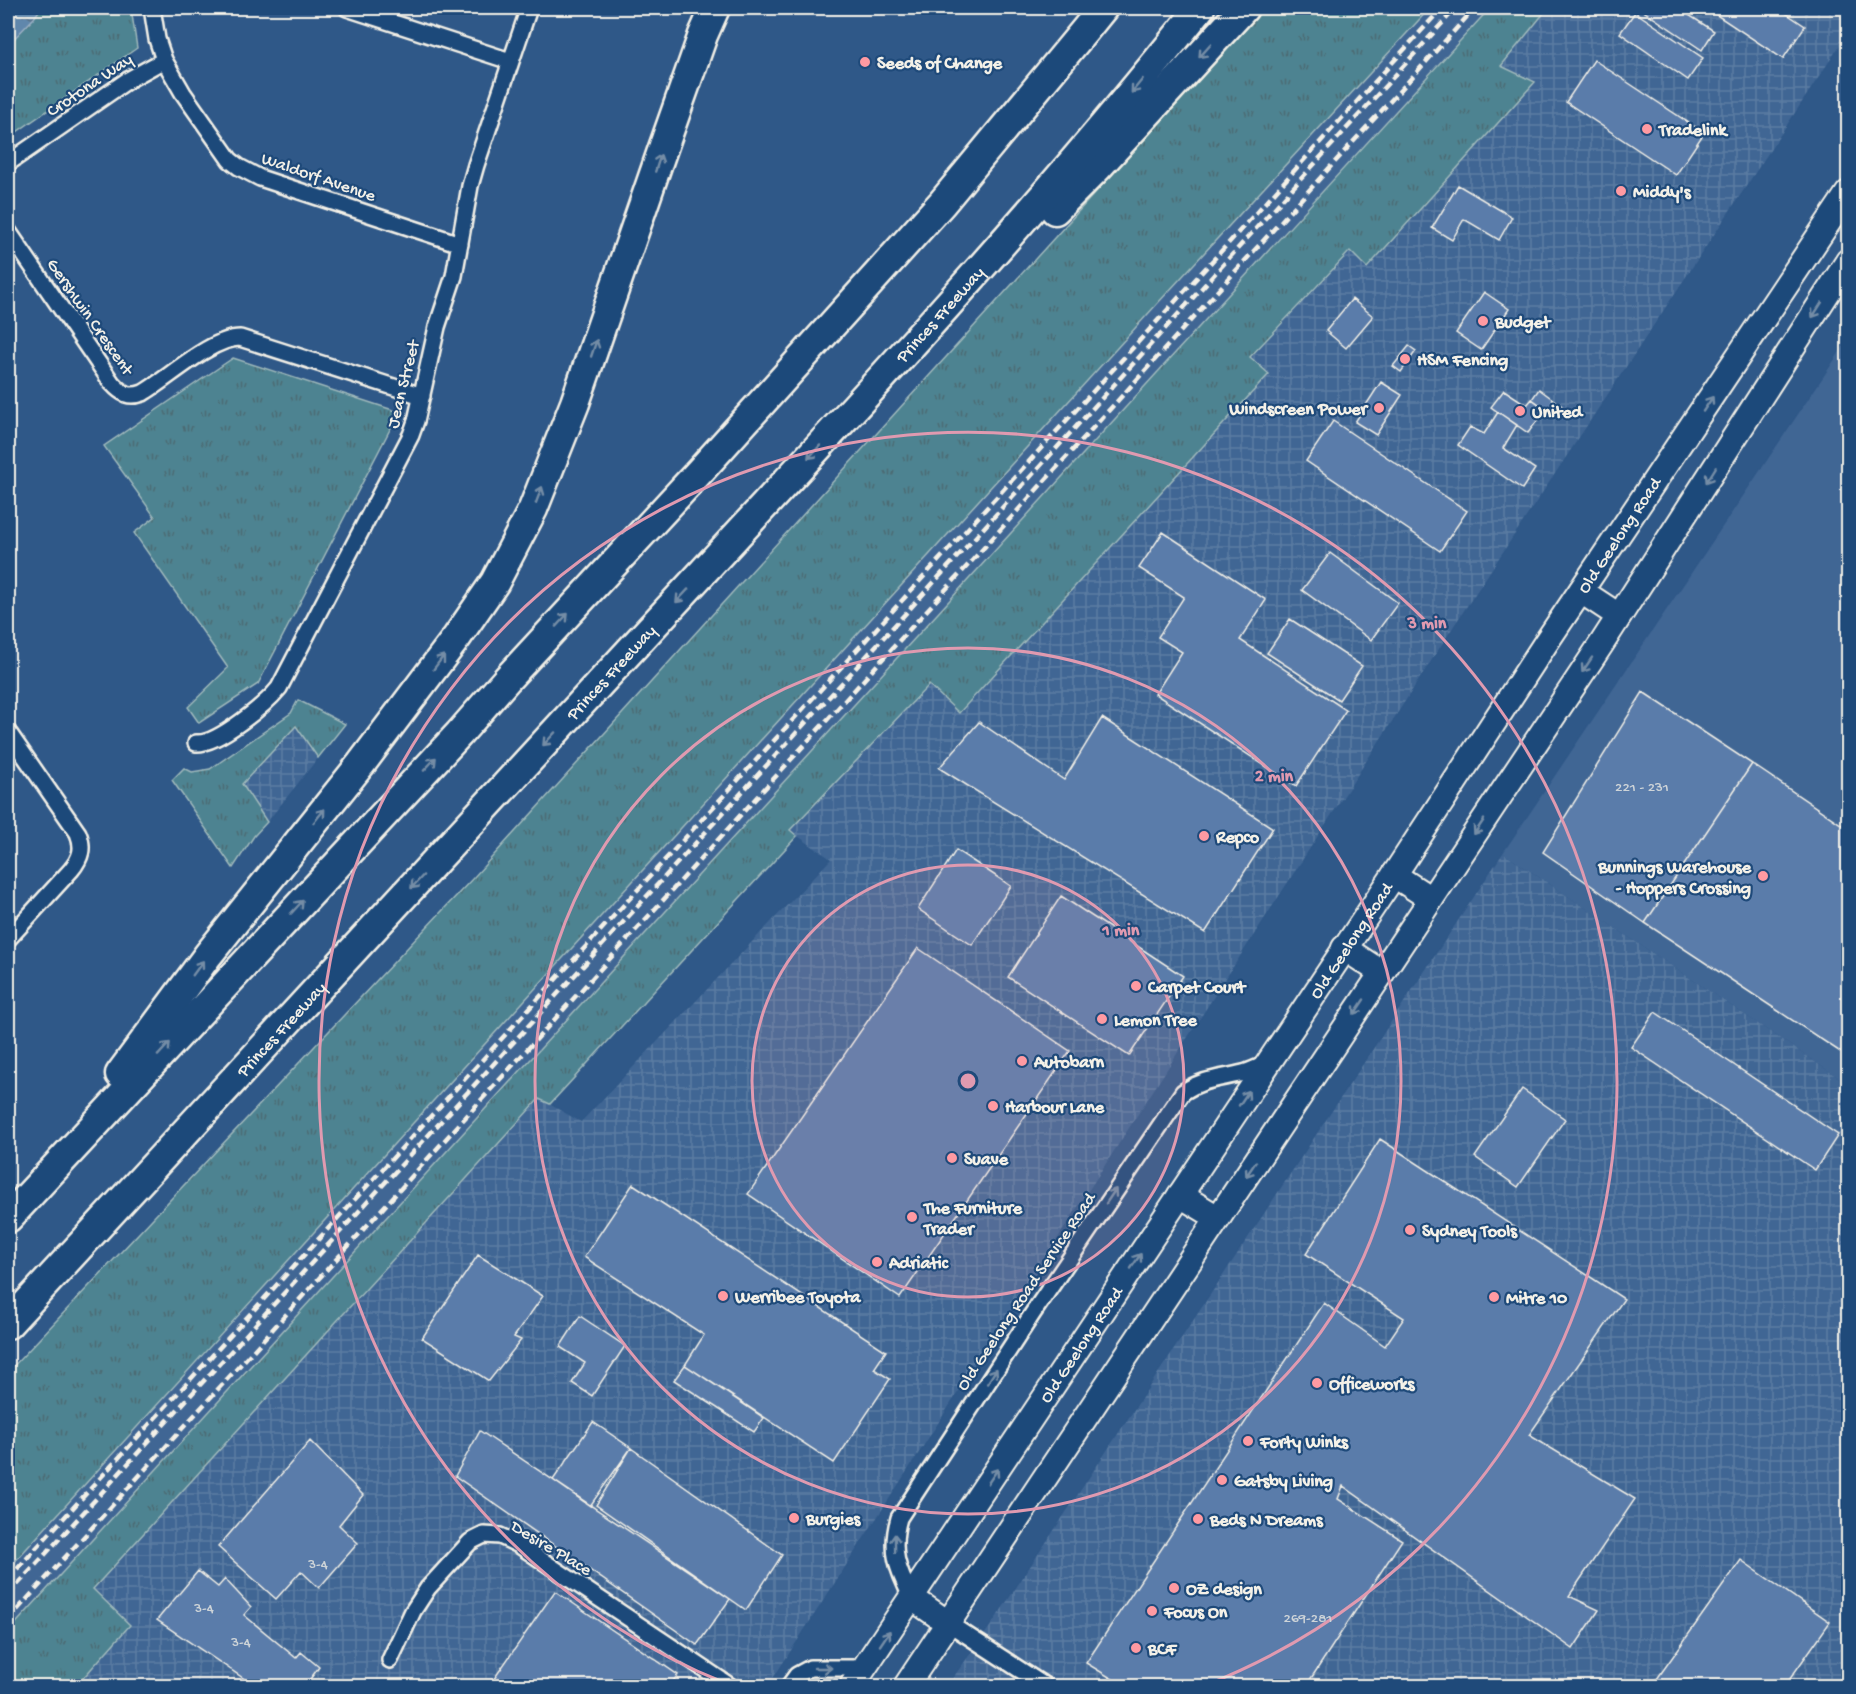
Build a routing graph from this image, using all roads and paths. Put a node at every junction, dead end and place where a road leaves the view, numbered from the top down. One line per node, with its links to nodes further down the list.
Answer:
1 (152, 8): 8 (street, Waldorf Avenue)
2 (347, 8): 9 (street)
3 (530, 8): 9 (street, Jean Street)
4 (716, 8): 29 (highway, one-way to 4)
5 (1102, 8): 29 (highway, one-way to 5)
6 (1200, 8): 18 (highway, Princes Freeway, one-way to 18)
7 (1244, 8): 18 (highway, one-way to 18)
8 (164, 60): 10 (street, Crotona Way); 15 (street, Waldorf Avenue)
9 (510, 61): 15 (street, Jean Street)
10 (8, 163)
11 (1848, 193): 13 (main road, Old Geelong Road)
12 (1848, 214): 13 (main road)
13 (1826, 229): 19 (main road, Old Geelong Road, one-way to 13)
14 (8, 231): 17 (street, Gershwin Crescent)
15 (460, 244): 17 (street, Jean Street)
16 (1848, 261): 20 (main road, one-way to 20)
17 (422, 396): 22 (street, Jean Street)
18 (854, 410): 33 (highway, Princes Freeway, one-way to 33)
19 (1581, 591): 20 (main road); 23 (main road, Old Geelong Road)
20 (1620, 616): 24 (main road, one-way to 24)
21 (8, 732): 25 (street)
22 (196, 743)
23 (1394, 875): 24 (main road); 26 (main road, Old Geelong Road)
24 (1431, 899): 27 (main road)
25 (8, 939)
26 (1344, 948): 27 (main road); 28 (main road, Old Geelong Road)
27 (1382, 973): 32 (main road, one-way to 32)
28 (1267, 1064): 30 (main road, Old Geelong Road, one-way to 28); 34 (street, Old Geelong Road Service Road, one-way to 28)
29 (38, 1184): 31 (highway)
30 (1180, 1195): 32 (main road); 34 (main road, Old Geelong Road, one-way to 30)
31 (8, 1218)
32 (1218, 1218): 35 (main road)
33 (8, 1324)
34 (912, 1598): 35 (main road); 37 (main road, Old Geelong Road, one-way to 34)
35 (948, 1623): 40 (main road); 41 (street)
36 (390, 1660): 38 (street, Desire Place)
37 (859, 1677): 39 (street, one-way to 37)
38 (730, 1686)
39 (789, 1686)
40 (906, 1686)
41 (1045, 1686)

